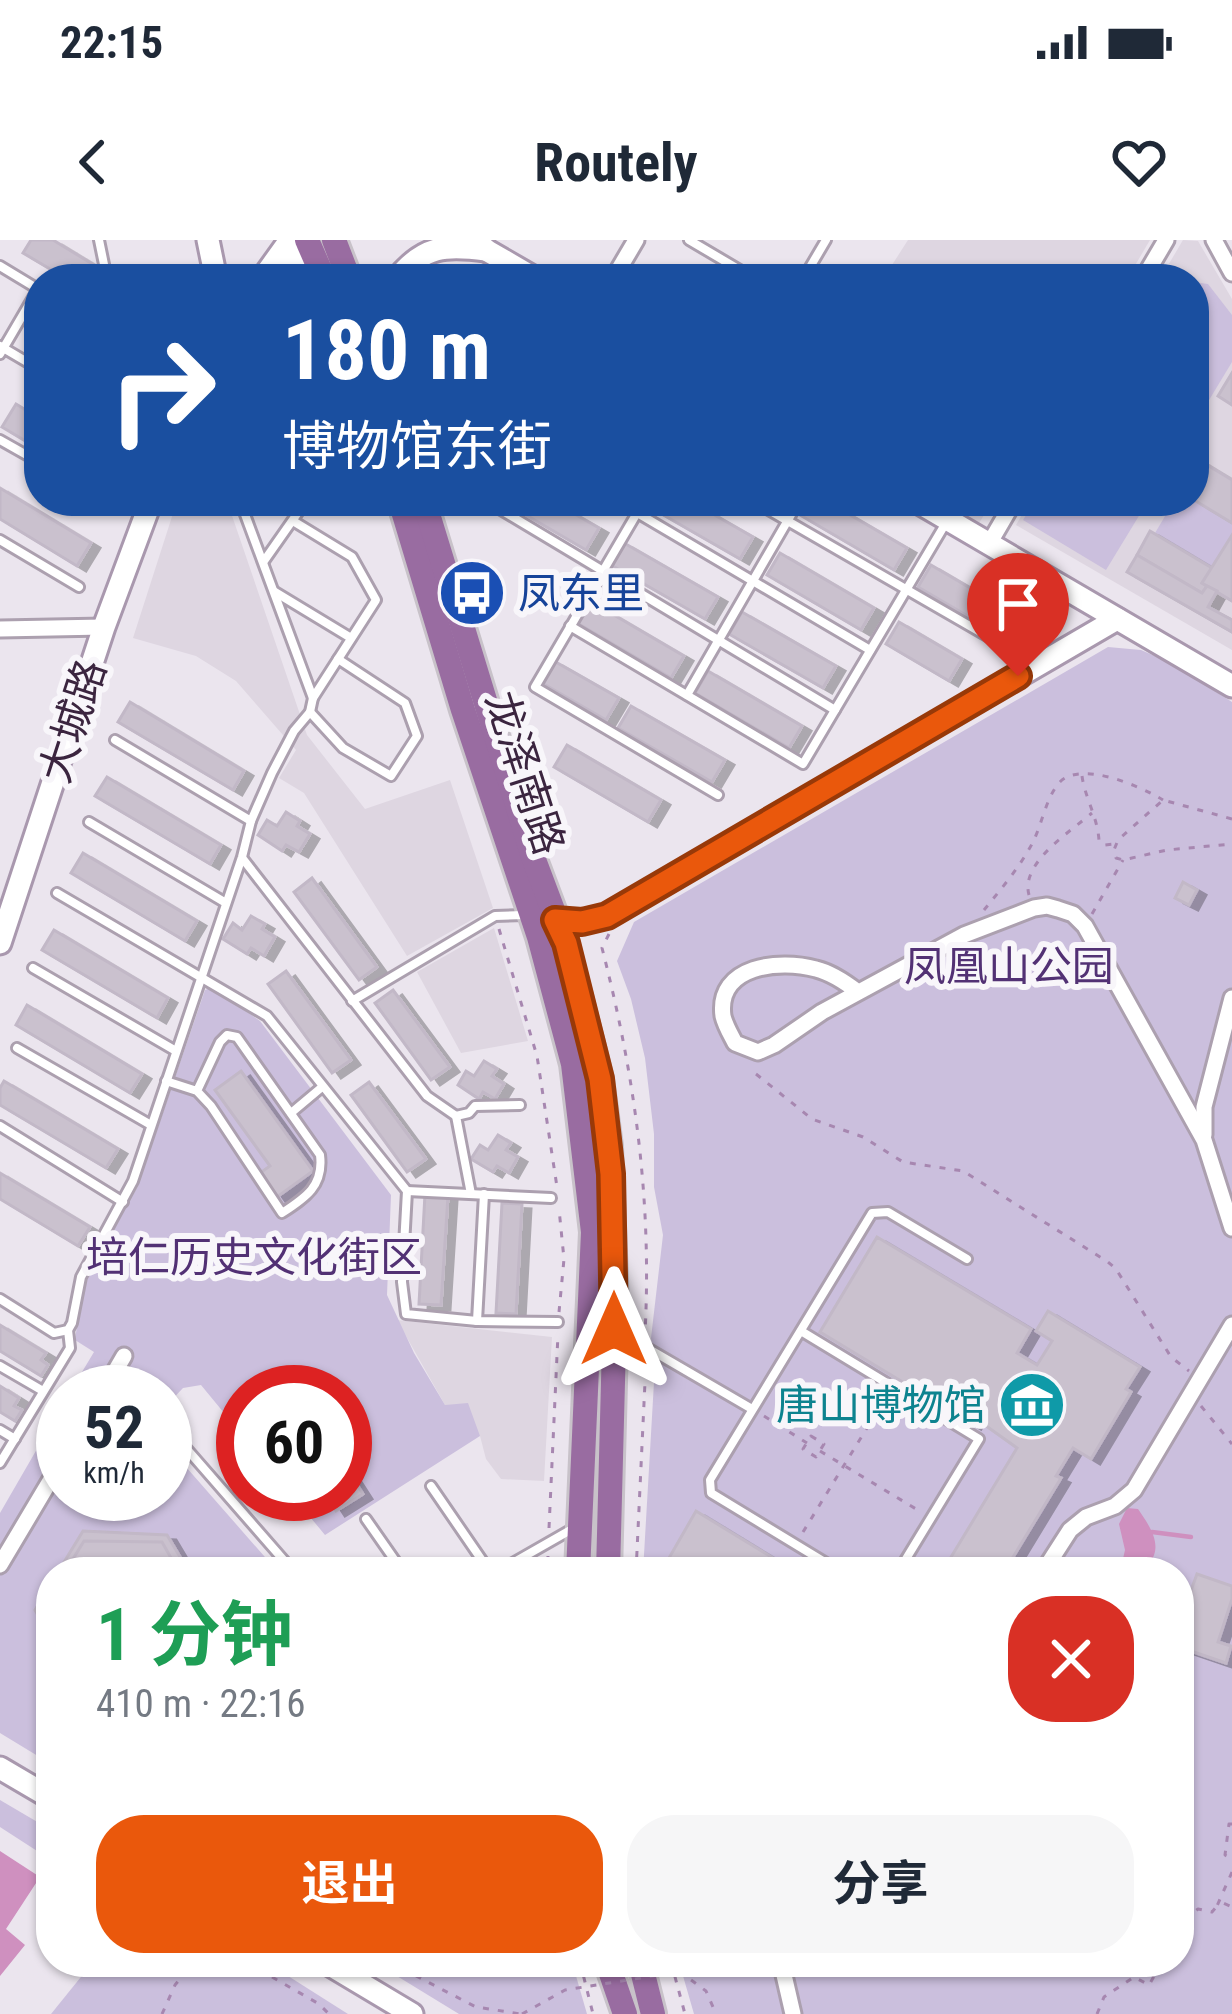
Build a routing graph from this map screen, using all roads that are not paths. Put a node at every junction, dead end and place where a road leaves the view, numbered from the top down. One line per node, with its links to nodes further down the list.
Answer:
1 (689, 240): 9 (lane)
2 (1214, 240): 10 (street)
3 (310, 241): 5 (street); 6 (main road)
4 (481, 245): 7 (street); 8 (street)
5 (281, 264)
6 (334, 264)
7 (411, 264)
8 (512, 264)
9 (729, 264)
10 (1230, 264)
11 (24, 312): 12 (lane)
12 (1, 349)
13 (145, 516): 38 (street, 大城路)
14 (246, 516): 30 (lane)
15 (296, 516): 26 (lane)
16 (405, 516): 57 (main road, 龙泽南路)
17 (429, 516): 57 (main road, 龙泽南路)
18 (511, 516): 31 (lane)
19 (635, 516): 31 (lane)
20 (642, 516): 32 (lane)
21 (778, 516): 27 (lane)
22 (790, 516): 27 (lane)
23 (943, 516): 25 (street)
24 (1004, 516): 29 (street)
25 (948, 519): 29 (street); 35 (lane)
26 (293, 521): 30 (lane); 40 (lane)
27 (787, 521): 32 (lane); 35 (lane)
28 (0, 540): 33 (lane)
29 (988, 544): 36 (street)
30 (263, 563): 34 (lane)
31 (602, 572): 37 (lane); 41 (lane)
32 (752, 581): 41 (lane); 43 (lane)
33 (79, 587)
34 (273, 590): 40 (lane); 47 (lane)
35 (905, 590): 42 (lane); 43 (lane)
36 (1117, 619): 45 (street); 57 (street)
37 (570, 626): 46 (lane); 51 (lane)
38 (104, 627): 39 (street); 58 (street, 大城路)
39 (0, 629)
40 (351, 638): 44 (lane)
41 (717, 640): 46 (lane); 48 (lane)
42 (994, 640)
43 (870, 650): 48 (lane)
44 (338, 659): 47 (lane); 49 (lane)
45 (1232, 686)
46 (687, 695): 48 (lane)
47 (313, 698): 49 (lane)
48 (835, 710)
49 (310, 712): 52 (lane)
50 (115, 740): 52 (lane)
51 (718, 795)
52 (251, 821): 54 (lane)
53 (89, 822): 56 (lane)
54 (242, 857): 56 (lane); 63 (lane)
55 (57, 893): 60 (lane)
56 (226, 902): 60 (lane)
57 (543, 918): 63 (lane); 86 (main road, 龙泽南路); 103 (main road, 龙泽南路)
58 (0, 943)
59 (33, 968): 65 (lane)
60 (202, 976): 65 (lane); 67 (lane)
61 (858, 992): 61 (street); 74 (street)
62 (1232, 998): 74 (street)
63 (352, 1001): 71 (lane)
64 (16, 1048): 72 (lane)
65 (176, 1051): 66 (lane)
66 (166, 1081): 68 (lane); 72 (lane)
67 (322, 1088): 70 (lane); 75 (lane)
68 (197, 1091): 70 (lane); 70 (lane)
69 (520, 1105): 71 (lane)
70 (291, 1113)
71 (456, 1116): 76 (lane)
72 (151, 1125): 79 (lane)
73 (0, 1126): 79 (lane)
74 (1204, 1140): 80 (street)
75 (407, 1192): 76 (lane); 83 (lane)
76 (471, 1194): 77 (lane)
77 (484, 1194): 78 (lane); 83 (lane)
78 (551, 1198)
79 (123, 1202): 87 (lane)
80 (1232, 1228)
81 (967, 1259): 88 (lane)
82 (0, 1299): 87 (lane)
83 (477, 1321): 84 (lane)
84 (558, 1322)
85 (1232, 1324): 112 (street)
86 (614, 1329): 95 (lane); 109 (main road, 龙泽南路)
87 (68, 1330): 90 (lane)
88 (801, 1331): 95 (lane); 111 (lane)
89 (124, 1357): 91 (street)
90 (59, 1365)
91 (119, 1365)
92 (0, 1366): 93 (lane)
93 (36, 1387)
94 (36, 1403): 97 (lane)
95 (752, 1409): 110 (lane)
96 (0, 1430): 97 (lane)
97 (15, 1439): 99 (lane)
98 (192, 1455): 104 (lane)
99 (0, 1463)
100 (431, 1486): 106 (lane)
101 (36, 1505): 113 (street)
102 (367, 1521): 105 (lane)
103 (580, 1524): 107 (lane); 108 (main road, 龙泽南路)
104 (281, 1557)
105 (393, 1557)
106 (483, 1557)
107 (522, 1557)
108 (579, 1557)
109 (608, 1557)
110 (817, 1557)
111 (907, 1557)
112 (1053, 1557)
113 (0, 1565)
114 (0, 1768): 115 (street)
115 (36, 1789)
116 (350, 1977): 120 (street)
117 (612, 1977): 121 (main road)
118 (644, 1977): 122 (main road)
119 (784, 1977): 123 (street)
120 (412, 2014)
121 (625, 2014)
122 (653, 2014)
123 (793, 2014)

